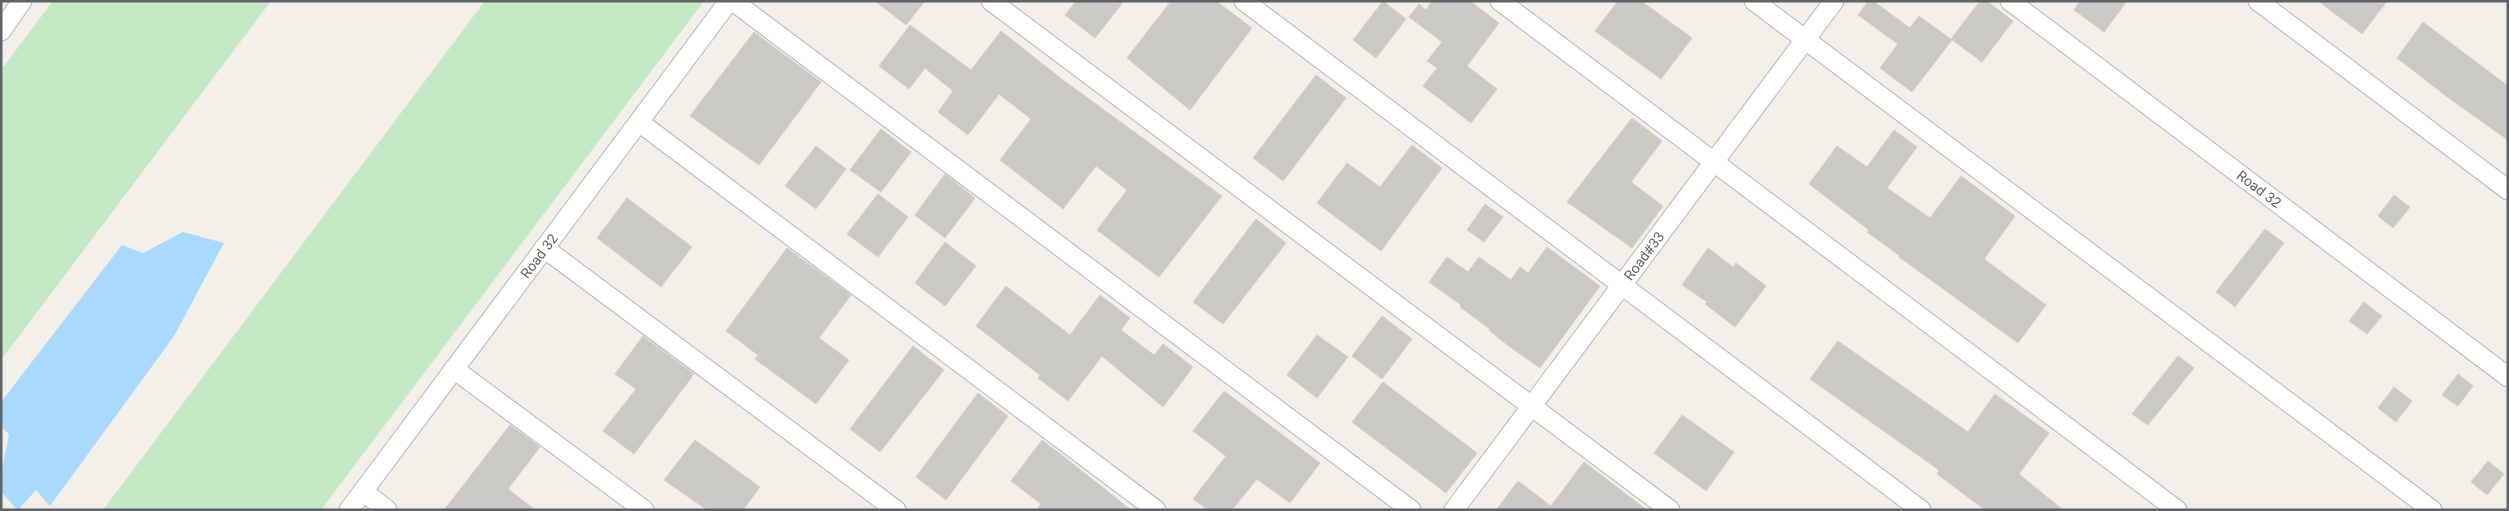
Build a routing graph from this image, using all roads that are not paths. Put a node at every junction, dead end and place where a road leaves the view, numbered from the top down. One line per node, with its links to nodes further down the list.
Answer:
1 (22, 1): 11 (street)
2 (729, 1): 13 (street, Road 32)
3 (733, 1): 27 (street)
4 (991, 1): 20 (street)
5 (1244, 1): 17 (street)
6 (1500, 1): 14 (street)
7 (1754, 1): 12 (street)
8 (1834, 1): 12 (street, Road#33)
9 (2010, 1): 19 (street, Road 32)
10 (2258, 1): 15 (street)
11 (1, 31)
12 (1805, 40): 14 (street, Road#33); 32 (street)
13 (639, 122): 16 (street, Road 32); 26 (street)
14 (1714, 163): 17 (street, Road#33); 31 (street)
15 (2508, 190)
16 (544, 248): 18 (street, Road 32); 25 (street)
17 (1622, 285): 20 (street, Road#33); 30 (street)
18 (454, 369): 21 (street, Road 32); 24 (street)
19 (2508, 377)
20 (1532, 406): 28 (street, Road#33); 29 (street)
21 (363, 491): 22 (street, Road 32); 23 (street)
22 (349, 510)
23 (387, 510)
24 (644, 510)
25 (896, 510)
26 (1156, 510)
27 (1411, 510)
28 (1454, 510)
29 (1670, 510)
30 (1921, 510)
31 (2178, 510)
32 (2432, 510)

